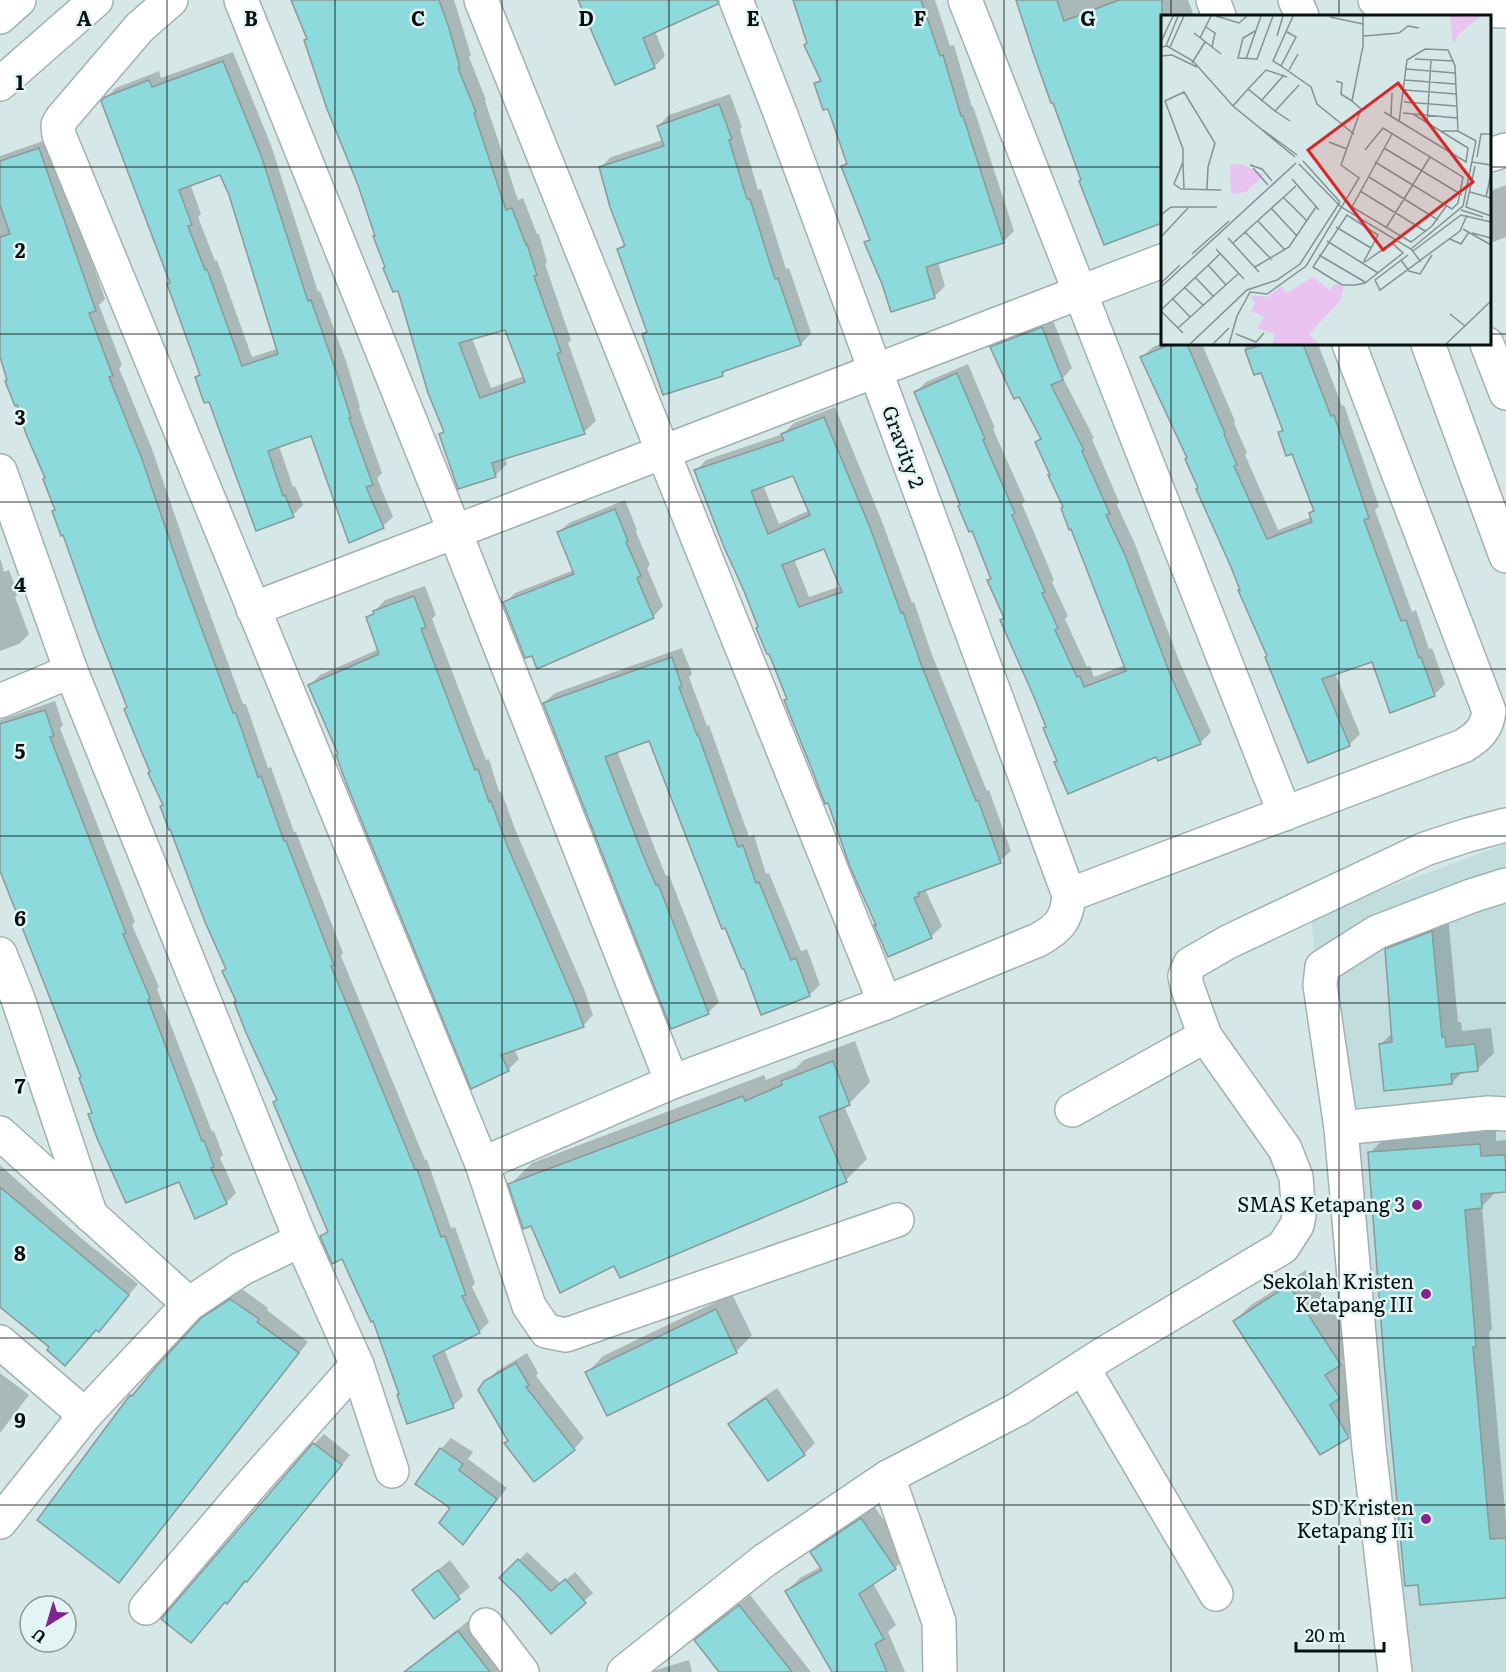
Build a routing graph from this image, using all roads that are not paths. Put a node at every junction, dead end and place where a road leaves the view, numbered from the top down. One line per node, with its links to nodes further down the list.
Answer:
1 (19, 0): 15 (street)
2 (96, 0): 16 (street)
3 (171, 0): 30 (street)
4 (241, 0): 28 (street)
5 (481, 0): 26 (street)
6 (736, 0): 24 (street, Gravity 2)
7 (965, 0): 20 (street)
8 (1213, 0): 13 (street)
9 (1295, 0): 14 (street)
10 (1376, 0): 12 (street)
11 (1506, 11): 12 (street)
12 (1421, 12)
13 (1220, 15)
14 (1302, 15)
15 (0, 17)
16 (0, 84)
17 (1506, 150): 18 (street)
18 (1491, 155)
19 (1161, 261): 20 (street)
20 (1079, 293): 24 (street); 33 (street)
21 (1349, 345): 33 (street)
22 (1428, 345): 29 (street)
23 (1487, 345): 25 (street)
24 (874, 371): 26 (street); 36 (street, Gravity 2)
25 (1506, 393)
26 (663, 452): 28 (street); 38 (street)
27 (0, 471): 31 (street)
28 (455, 532): 30 (street); 41 (street)
29 (1506, 556)
30 (253, 609): 46 (street)
31 (71, 671): 32 (street); 49 (street)
32 (0, 701)
33 (1285, 814): 36 (street)
34 (1506, 825): 40 (street)
35 (1506, 885): 44 (street)
36 (1069, 895): 38 (street)
37 (0, 954): 39 (street)
38 (885, 1003): 41 (street)
39 (9, 1009): 47 (street)
40 (1205, 1036): 42 (street); 53 (street)
41 (672, 1082): 46 (street)
42 (1072, 1110)
43 (1506, 1114): 44 (street)
44 (1341, 1128): 64 (street)
45 (0, 1133): 47 (street)
46 (482, 1164): 48 (street)
47 (91, 1216): 50 (street)
48 (897, 1220)
49 (301, 1240): 50 (street); 52 (street)
50 (189, 1304): 54 (street)
51 (0, 1342): 54 (street)
52 (357, 1365): 55 (street); 59 (street)
53 (1083, 1368): 56 (street); 58 (street)
54 (85, 1415): 57 (street)
55 (392, 1472)
56 (888, 1477): 62 (street); 63 (street)
57 (0, 1522)
58 (1216, 1594)
59 (146, 1608)
60 (486, 1625): 61 (street)
61 (522, 1672)
62 (624, 1672)
63 (940, 1672)
64 (1395, 1672)

